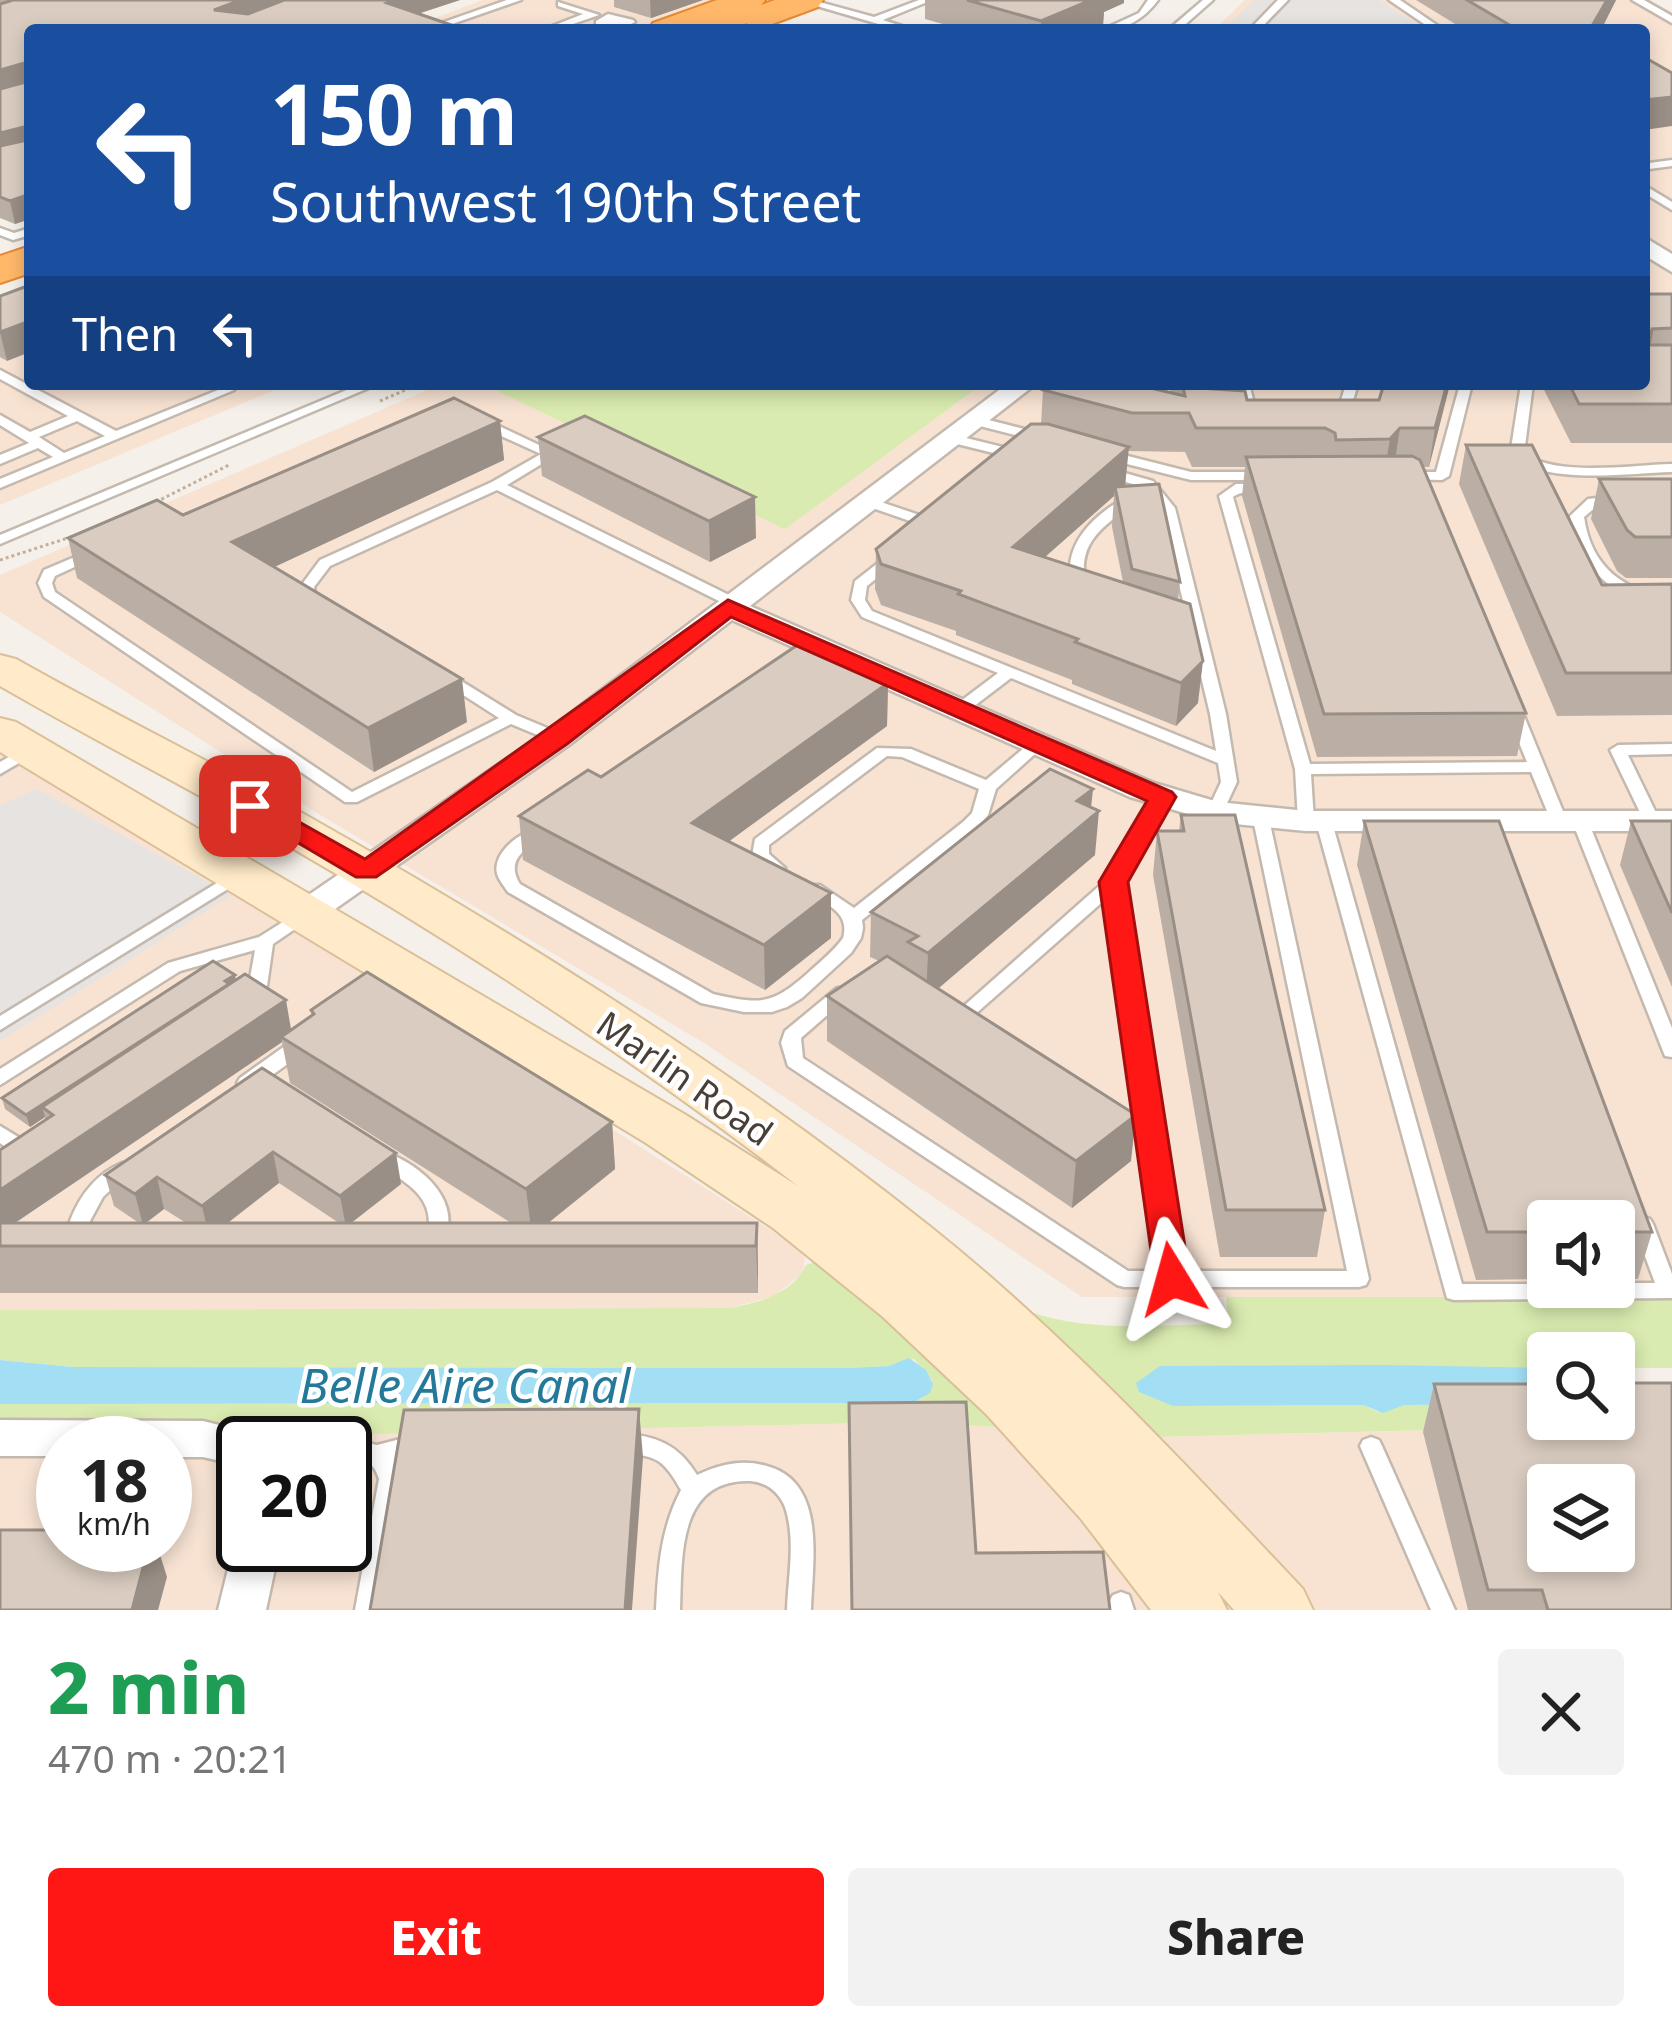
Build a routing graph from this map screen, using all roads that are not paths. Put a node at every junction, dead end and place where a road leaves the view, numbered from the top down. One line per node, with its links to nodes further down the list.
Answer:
1 (516, 0): 17 (lane)
2 (547, 0): 12 (lane)
3 (574, 0): 12 (lane)
4 (748, 0): 19 (highway)
5 (804, 0): 16 (lane); 20 (highway)
6 (927, 0): 16 (lane)
7 (1153, 0): 22 (lane)
8 (1208, 0): 23 (lane)
9 (1283, 0): 24 (lane)
10 (1394, 0): 25 (lane)
11 (1637, 0): 15 (lane)
12 (561, 4): 13 (lane)
13 (592, 14): 14 (lane); 18 (lane)
14 (604, 19)
15 (1672, 20)
16 (874, 21): 21 (lane)
17 (444, 24)
18 (564, 24)
19 (681, 24)
20 (741, 24)
21 (886, 24)
22 (1121, 24)
23 (1180, 24)
24 (1260, 24)
25 (1430, 24)
26 (0, 231): 27 (lane)
27 (11, 252)
28 (29, 390): 37 (lane)
29 (228, 390): 44 (lane)
30 (358, 390): 63 (lane)
31 (1016, 390): 43 (street)
32 (1245, 390): 40 (lane)
33 (1351, 390): 42 (lane)
34 (1464, 390): 58 (lane)
35 (1526, 390): 53 (lane)
36 (461, 412): 57 (lane)
37 (78, 416): 44 (lane); 45 (lane)
38 (0, 419): 45 (lane)
39 (1234, 422): 40 (lane)
40 (1253, 422): 41 (lane)
41 (1276, 422)
42 (1323, 423)
43 (965, 430): 46 (lane); 49 (lane); 60 (street)
44 (116, 436): 51 (lane)
45 (33, 440): 50 (lane); 51 (lane)
46 (1062, 443)
47 (1084, 448): 84 (lane)
48 (1047, 454): 49 (lane)
49 (1017, 455): 54 (lane)
50 (0, 457)
51 (63, 458): 55 (lane)
52 (1088, 466): 56 (lane)
53 (1672, 468)
54 (1001, 469)
55 (0, 484)
56 (1148, 484): 68 (lane); 82 (lane)
57 (497, 485): 69 (lane); 70 (lane)
58 (1428, 498)
59 (1631, 500): 67 (lane)
60 (869, 502): 62 (lane); 69 (street)
61 (951, 511): 62 (lane)
62 (935, 525): 64 (lane)
63 (0, 540)
64 (916, 540)
65 (113, 544): 77 (lane)
66 (897, 554): 71 (lane)
67 (1672, 601)
68 (1092, 602)
69 (731, 605): 75 (street); 78 (street)
70 (326, 606)
71 (1010, 670): 75 (lane); 82 (lane)
72 (2, 672): 76 (street, Marlin Road)
73 (438, 673): 77 (lane)
74 (1504, 685): 83 (lane)
75 (959, 710): 79 (street)
76 (88, 718): 81 (street); 93 (street, Marlin Road)
77 (510, 718): 78 (lane)
78 (558, 738): 93 (street)
79 (1037, 745): 85 (lane); 86 (street)
80 (1672, 749): 90 (lane)
81 (10, 750): 94 (street, Marlin Road)
82 (1225, 760): 87 (lane)
83 (1538, 767): 84 (lane); 89 (lane)
84 (1303, 769): 91 (lane)
85 (988, 787): 96 (lane); 96 (lane)
86 (1163, 797): 87 (street); 95 (lane)
87 (1215, 812): 88 (street)
88 (1261, 819): 91 (street); 117 (lane)
89 (1570, 821): 90 (street); 91 (street); 103 (lane)
90 (1662, 821)
91 (1315, 822): 114 (lane)
92 (549, 824): 96 (lane)
93 (366, 871): 97 (street); 132 (street, Marlin Road)
94 (239, 875): 97 (street, Marlin Road); 100 (lane)
95 (1114, 882): 101 (lane); 106 (lane)
96 (854, 916)
97 (285, 927): 99 (lane); 104 (lane); 131 (street, Marlin Road)
98 (869, 983): 117 (lane)
99 (233, 1007)
100 (0, 1024)
101 (952, 1026)
102 (323, 1029): 105 (lane)
103 (1672, 1051)
104 (1, 1076)
105 (221, 1101)
106 (1149, 1118): 107 (lane); 117 (lane)
107 (1098, 1119)
108 (0, 1133): 111 (lane)
109 (41, 1136): 111 (lane)
110 (366, 1147): 116 (lane)
111 (21, 1148): 112 (lane)
112 (0, 1162)
113 (132, 1163): 115 (lane)
114 (1633, 1196)
115 (115, 1251)
116 (412, 1256)
117 (1172, 1279)
118 (0, 1438): 119 (street)
119 (216, 1442)
120 (600, 1443): 125 (lane)
121 (435, 1444): 124 (lane)
122 (1371, 1446): 133 (lane)
123 (372, 1453): 124 (lane)
124 (379, 1454): 128 (lane)
125 (693, 1490): 129 (lane); 130 (lane)
126 (251, 1572): 127 (street)
127 (242, 1610)
128 (368, 1610)
129 (668, 1610)
130 (799, 1610)
131 (1192, 1610)
132 (1278, 1610)
133 (1443, 1610)

